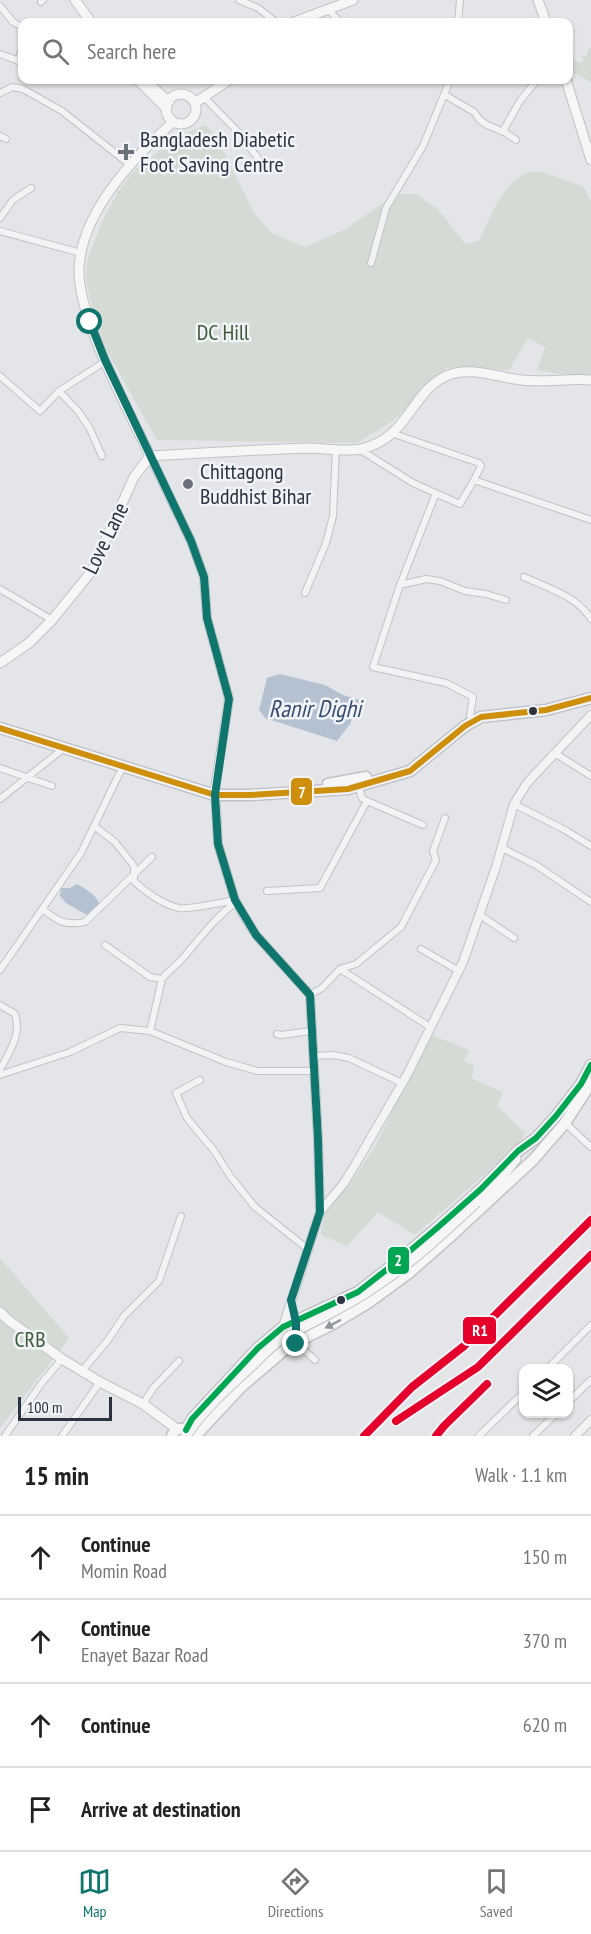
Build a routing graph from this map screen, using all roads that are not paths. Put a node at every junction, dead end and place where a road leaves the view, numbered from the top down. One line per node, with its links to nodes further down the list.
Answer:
1 (75, 0): 9 (main road)
2 (81, 0): 10 (main road)
3 (239, 0): 11 (street)
4 (353, 0): 8 (main road)
5 (460, 0): 14 (street)
6 (538, 0): 15 (main road)
7 (2, 5): 16 (street)
8 (329, 10): 12 (main road); 13 (street)
9 (87, 18)
10 (93, 18)
11 (271, 18)
12 (306, 18)
13 (336, 18)
14 (459, 18)
15 (545, 18)
16 (18, 25)
17 (0, 54): 18 (street)
18 (18, 61)
19 (143, 84): 29 (main road)
20 (149, 84): 29 (main road)
21 (223, 84): 27 (main road)
22 (449, 84): 26 (street)
23 (534, 84): 31 (street)
24 (568, 84): 32 (main road)
25 (1, 94): 35 (street)
26 (445, 95): 31 (street); 41 (street)
27 (204, 97): 28 (main road); 36 (street)
28 (195, 103): 29 (main road); 30 (main road)
29 (168, 106): 30 (main road)
30 (173, 122): 35 (main road)
31 (503, 131): 33 (street)
32 (588, 136): 34 (main road)
33 (516, 140)
34 (591, 160)
35 (129, 164): 40 (main road)
36 (266, 168)
37 (31, 188): 38 (street)
38 (0, 218)
39 (0, 231): 40 (street)
40 (81, 253): 42 (main road)
41 (371, 263)
42 (105, 360): 45 (street); 50 (main road)
43 (0, 376): 45 (street)
44 (591, 380): 46 (main road)
45 (59, 391): 49 (street)
46 (395, 431): 48 (main road); 51 (street)
47 (336, 449): 48 (main road); 50 (main road); 57 (street)
48 (359, 449): 52 (street)
49 (102, 456)
50 (150, 456): 60 (main road, Love Lane); 76 (street)
51 (474, 480): 52 (street); 53 (street)
52 (435, 493): 55 (street)
53 (591, 520)
54 (524, 577): 59 (street)
55 (400, 585): 58 (street); 65 (street)
56 (0, 589): 60 (street)
57 (305, 593)
58 (506, 600)
59 (591, 619)
60 (52, 620): 61 (main road, Love Lane)
61 (0, 663)
62 (591, 692): 65 (main road)
63 (591, 698): 74 (main road)
64 (591, 715): 69 (street)
65 (470, 716): 74 (main road)
66 (0, 723): 76 (main road)
67 (0, 728): 68 (main road)
68 (63, 749): 70 (main road); 73 (street)
69 (556, 754): 72 (street); 79 (street)
70 (123, 765): 76 (main road); 82 (street)
71 (0, 768): 73 (street)
72 (591, 776)
73 (27, 777): 75 (street); 77 (street)
74 (358, 783): 76 (main road); 78 (street)
75 (52, 786)
76 (218, 790): 88 (street)
77 (0, 799)
78 (367, 801): 81 (street); 87 (street)
79 (514, 804): 83 (street); 84 (street)
80 (445, 818): 95 (street)
81 (423, 825)
82 (94, 826): 86 (street); 90 (street)
83 (591, 846)
84 (502, 848): 89 (street); 91 (street)
85 (152, 857): 86 (street)
86 (134, 874): 88 (street); 90 (street)
87 (267, 891)
88 (236, 901): 98 (street); 99 (street)
89 (591, 902)
90 (42, 909): 96 (street)
91 (480, 915): 92 (street); 97 (street)
92 (514, 938)
93 (105, 945): 98 (street)
94 (421, 949): 97 (street)
95 (340, 969): 99 (street); 101 (street)
96 (0, 970)
97 (459, 971): 101 (street)
98 (162, 979): 102 (street)
99 (310, 995): 103 (street)
100 (0, 1005): 107 (street)
101 (430, 1027): 111 (street)
102 (150, 1031): 108 (street); 109 (street)
103 (311, 1031): 104 (street); 105 (street)
104 (277, 1034)
105 (314, 1056): 108 (street); 111 (street)
106 (591, 1065): 113 (main road)
107 (0, 1070)
108 (314, 1071): 118 (street)
109 (0, 1075)
110 (200, 1080): 120 (street)
111 (402, 1083): 118 (street)
112 (591, 1083): 113 (main road)
113 (561, 1119): 114 (main road); 115 (street); 116 (main road)
114 (525, 1146): 117 (main road); 123 (main road)
115 (591, 1147)
116 (534, 1159): 117 (main road); 126 (main road, one-way to 126)
117 (477, 1202): 139 (main road, bridge)
118 (320, 1212): 120 (street)
119 (181, 1216): 131 (street)
120 (309, 1250): 121 (street)
121 (291, 1300): 123 (street); 125 (street)
122 (0, 1312): 127 (main road)
123 (296, 1322): 125 (main road); 126 (street)
124 (591, 1325): 130 (street)
125 (283, 1327): 139 (main road)
126 (295, 1342): 128 (street); 139 (main road)
127 (62, 1359): 131 (main road); 140 (street)
128 (315, 1360)
129 (179, 1361): 136 (street)
130 (552, 1364)
131 (82, 1371): 133 (main road)
132 (591, 1380): 135 (street)
133 (100, 1382): 136 (main road); 141 (street)
134 (519, 1397): 142 (street)
135 (573, 1397)
136 (142, 1404): 139 (main road)
137 (551, 1418): 143 (street)
138 (591, 1420): 144 (street)
139 (184, 1434)
140 (5, 1436)
141 (62, 1436)
142 (479, 1436)
143 (533, 1436)
144 (575, 1436)

